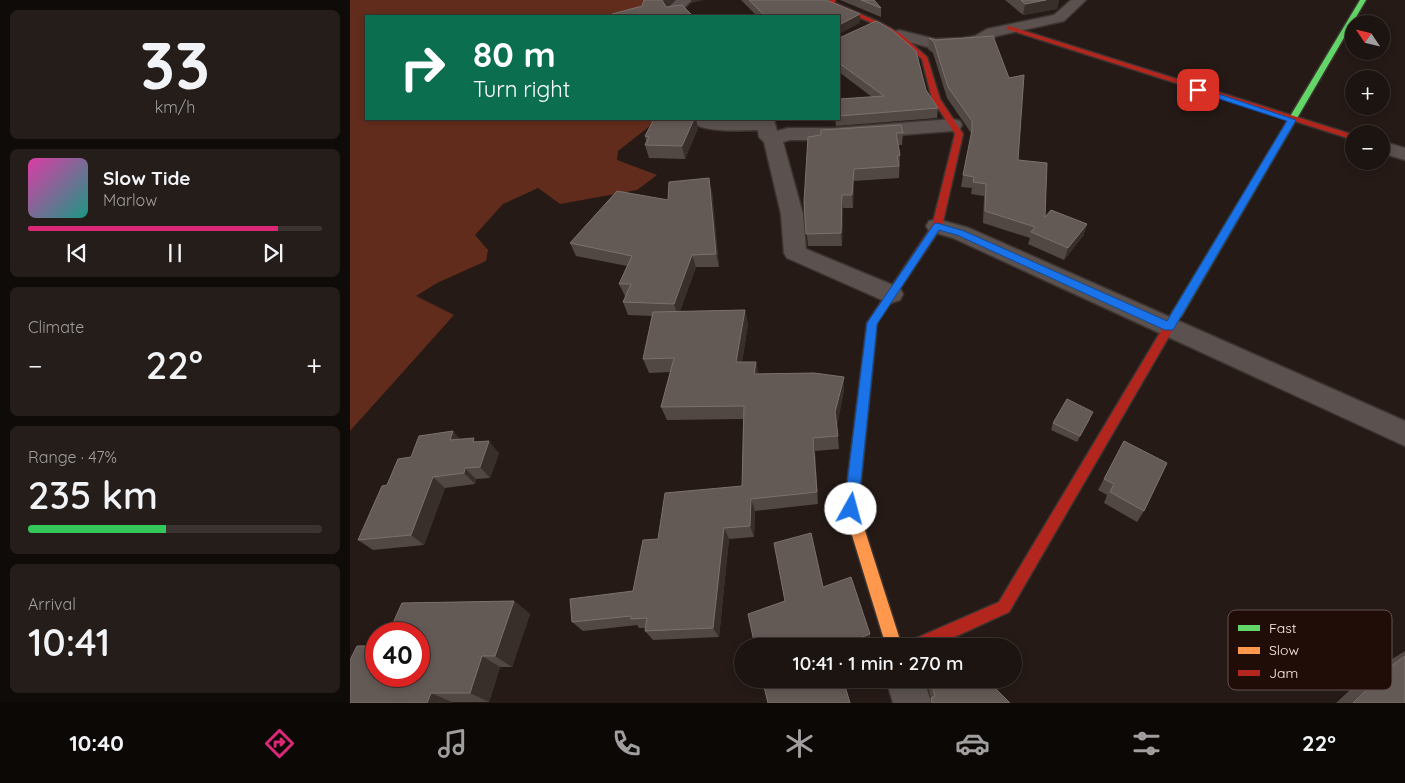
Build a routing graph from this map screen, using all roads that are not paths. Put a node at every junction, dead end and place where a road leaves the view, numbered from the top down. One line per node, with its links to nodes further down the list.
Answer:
1 (685, 0): 5 (street)
2 (832, 0): 6 (street)
3 (1079, 0): 7 (street)
4 (1363, 0): 11 (street)
5 (676, 15)
6 (879, 24): 8 (street); 9 (street)
7 (1010, 28): 9 (street); 11 (street)
8 (862, 30)
9 (899, 36): 12 (street)
10 (701, 120): 14 (street)
11 (1292, 120): 13 (street); 19 (street)
12 (953, 125): 14 (street); 17 (street)
13 (1345, 135)
14 (773, 139): 18 (street)
15 (1390, 149): 16 (street)
16 (1405, 154)
17 (937, 226): 18 (street); 19 (street)
18 (891, 294): 21 (street)
19 (1169, 327): 20 (street); 22 (street)
20 (1405, 434)
21 (891, 638)
22 (936, 638)
23 (908, 688): 24 (street)
24 (912, 703)

